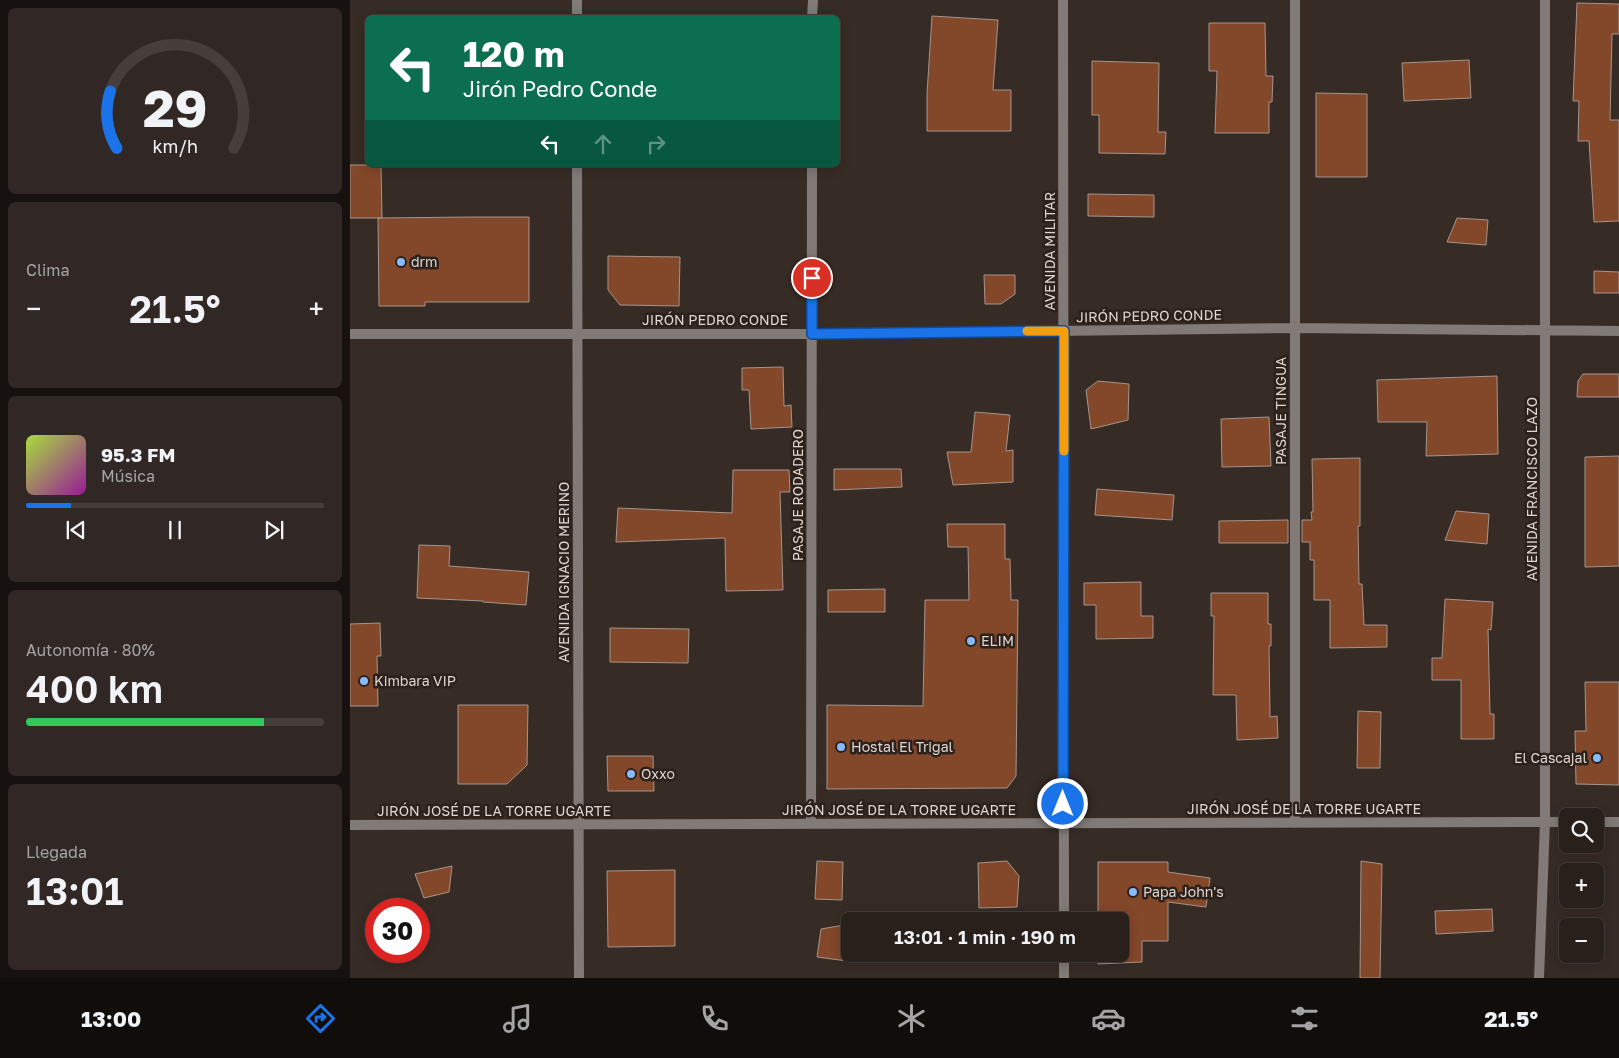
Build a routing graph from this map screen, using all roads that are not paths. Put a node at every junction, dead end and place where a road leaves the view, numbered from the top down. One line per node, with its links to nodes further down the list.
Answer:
1 (577, 0): 6 (street)
2 (813, 0): 7 (street)
3 (1064, 0): 12 (street, AVENIDA MILITAR)
4 (1295, 0): 10 (street, PASAJE TINGUA)
5 (1545, 0): 11 (street, AVENIDA FRANCISCO LAZO)
6 (577, 15)
7 (812, 15)
8 (577, 167): 15 (street, AVENIDA IGNACIO MERINO)
9 (812, 167): 16 (street, PASAJE RODADERO)
10 (1295, 328): 11 (street, JIRÓN PEDRO CONDE); 12 (street, JIRÓN PEDRO CONDE); 22 (street, PASAJE TINGUA)
11 (1545, 329): 13 (street, JIRÓN PEDRO CONDE); 17 (street, AVENIDA FRANCISCO LAZO)
12 (1064, 331): 16 (street, JIRÓN PEDRO CONDE); 21 (street, AVENIDA MILITAR)
13 (1619, 331)
14 (350, 334): 15 (street, JIRÓN PEDRO CONDE)
15 (578, 334): 16 (street, JIRÓN PEDRO CONDE); 25 (street, AVENIDA IGNACIO MERINO)
16 (812, 334): 23 (street, PASAJE RODADERO)
17 (1545, 822): 18 (street, JIRÓN JOSÉ DE LA TORRE UGARTE); 22 (street, JIRÓN JOSÉ DE LA TORRE UGARTE); 30 (street, AVENIDA FRANCISCO LAZO)
18 (1559, 822)
19 (1604, 822): 20 (street)
20 (1619, 822)
21 (1063, 823): 22 (street, JIRÓN JOSÉ DE LA TORRE UGARTE); 23 (street, JIRÓN JOSÉ DE LA TORRE UGARTE); 26 (street, AVENIDA MILITAR)
22 (1295, 823)
23 (811, 824): 25 (street, JIRÓN JOSÉ DE LA TORRE UGARTE)
24 (350, 825): 25 (street, JIRÓN JOSÉ DE LA TORRE UGARTE)
25 (579, 825): 28 (street, AVENIDA IGNACIO MERINO)
26 (1064, 912)
27 (1064, 962): 29 (street)
28 (579, 978)
29 (1064, 978)
30 (1539, 978)

